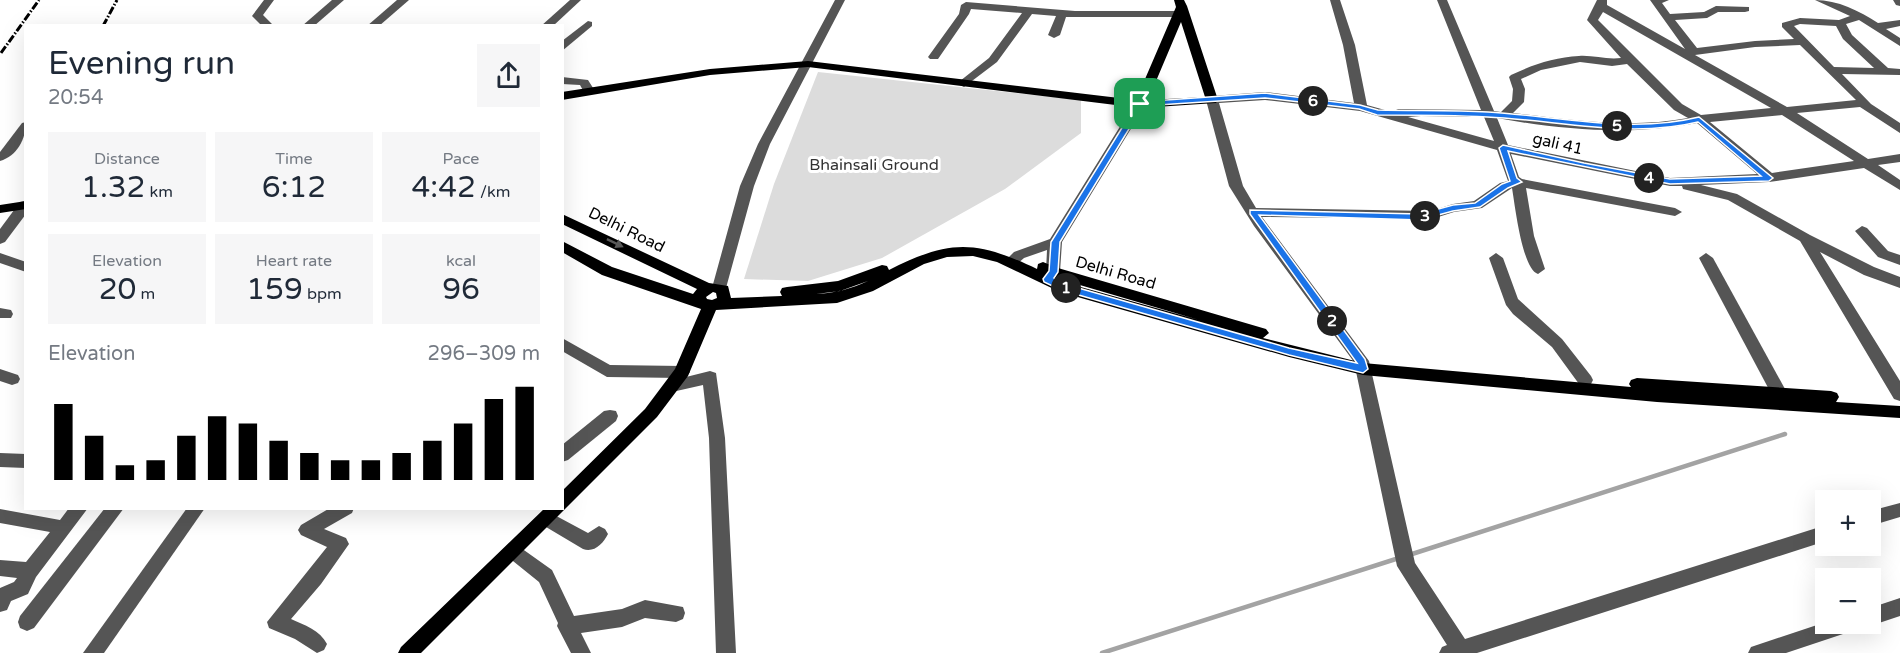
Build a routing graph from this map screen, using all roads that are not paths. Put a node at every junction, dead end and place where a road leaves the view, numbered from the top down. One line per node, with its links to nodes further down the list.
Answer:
1 (269, 0): 21 (street)
2 (339, 0): 22 (street)
3 (404, 0): 23 (street)
4 (576, 0): 24 (street)
5 (840, 0): 34 (street)
6 (1075, 0): 16 (street)
7 (1335, 0): 45 (street)
8 (1442, 0): 48 (street)
9 (1664, 0): 18 (street)
10 (1820, 0): 17 (street)
11 (1601, 3): 31 (street); 33 (street)
12 (1180, 7): 16 (street); 42 (main road); 44 (main road)
13 (1745, 9): 18 (street)
14 (1028, 12): 15 (street); 32 (street); 39 (street)
15 (1062, 14): 16 (street); 27 (street)
16 (1075, 14)
17 (1860, 16): 19 (street); 26 (street)
18 (1668, 18): 31 (street)
19 (1840, 22): 28 (street); 36 (street)
20 (1900, 23): 26 (street)
21 (266, 24)
22 (309, 24)
23 (374, 24)
24 (548, 24)
25 (588, 24): 30 (street)
26 (1877, 27): 29 (street)
27 (1054, 35)
28 (1801, 42): 31 (street); 35 (street)
29 (1900, 43)
30 (564, 46)
31 (1688, 52): 46 (street)
32 (934, 57)
33 (1632, 60): 49 (street); 50 (street)
34 (808, 64): 39 (main road); 40 (main road); 83 (street)
35 (1831, 70): 36 (street); 43 (street)
36 (1885, 72): 37 (street)
37 (1900, 72)
38 (564, 80): 40 (street)
39 (964, 83): 44 (main road)
40 (589, 91): 41 (main road)
41 (564, 96)
42 (1212, 100): 44 (main road); 45 (street, gali 41); 66 (street)
43 (1862, 103): 46 (street); 52 (street)
44 (1140, 104): 72 (street)
45 (1360, 107): 47 (street, gali 41)
46 (1786, 111): 50 (street); 56 (street)
47 (1377, 112): 48 (street); 53 (street, gali 41)
48 (1488, 114): 49 (street); 53 (street)
49 (1503, 116): 50 (street)
50 (1699, 120): 57 (street)
51 (24, 129): 54 (street)
52 (1900, 129)
53 (1503, 148): 58 (street); 59 (street, gali 41)
54 (0, 157)
55 (1900, 158): 56 (street, gali 41)
56 (1869, 164): 57 (street, gali 41); 60 (street)
57 (1769, 178): 59 (street, gali 41)
58 (1518, 182): 66 (street); 67 (street); 80 (street)
59 (1670, 182): 70 (street)
60 (1900, 186)
61 (24, 196): 62 (main road)
62 (0, 200)
63 (24, 205): 65 (main road)
64 (24, 206): 71 (street)
65 (0, 209)
66 (1253, 212): 85 (street)
67 (1675, 212)
68 (564, 219): 83 (main road, Delhi Road, one-way to 83)
69 (1862, 231): 78 (street)
70 (1805, 238): 82 (street); 89 (street)
71 (0, 239)
72 (1055, 242): 77 (street); 81 (street)
73 (564, 247): 83 (main road)
74 (0, 258): 79 (street)
75 (1496, 258): 87 (street)
76 (1706, 258): 88 (street)
77 (1015, 259): 81 (main road); 83 (main road)
78 (1900, 260)
79 (24, 266)
80 (1538, 269)
81 (1050, 276): 85 (main road)
82 (1900, 283)
83 (713, 297): 86 (main road)
84 (564, 344): 86 (street)
85 (1362, 365): 87 (main road); 91 (main road); 120 (street)
86 (677, 379): 96 (main road); 124 (street)
87 (1586, 380): 88 (main road)
88 (1779, 393): 90 (main road)
89 (1900, 395)
90 (1900, 403)
91 (1900, 412)
92 (610, 416): 93 (street)
93 (564, 453)
94 (0, 460): 95 (street)
95 (24, 461)
96 (564, 500)
97 (564, 509): 107 (street)
98 (78, 510): 106 (street)
99 (114, 510): 116 (street)
100 (196, 510): 121 (street)
101 (342, 510): 119 (street)
102 (554, 510): 109 (main road)
103 (1900, 510): 105 (street)
104 (0, 516): 106 (street)
105 (1881, 516)
106 (64, 529): 111 (street)
107 (599, 534)
108 (1815, 537): 120 (street)
109 (514, 551): 117 (street); 122 (main road)
110 (0, 568): 111 (street)
111 (30, 571): 112 (street)
112 (0, 604)
113 (1900, 607): 115 (street)
114 (676, 613): 117 (street)
115 (1881, 613)
116 (27, 622)
117 (566, 626): 123 (street)
118 (1817, 634): 125 (street)
119 (317, 644)
120 (1457, 652)
121 (93, 653)
122 (408, 653)
123 (581, 653)
124 (726, 653)
125 (1758, 653)

